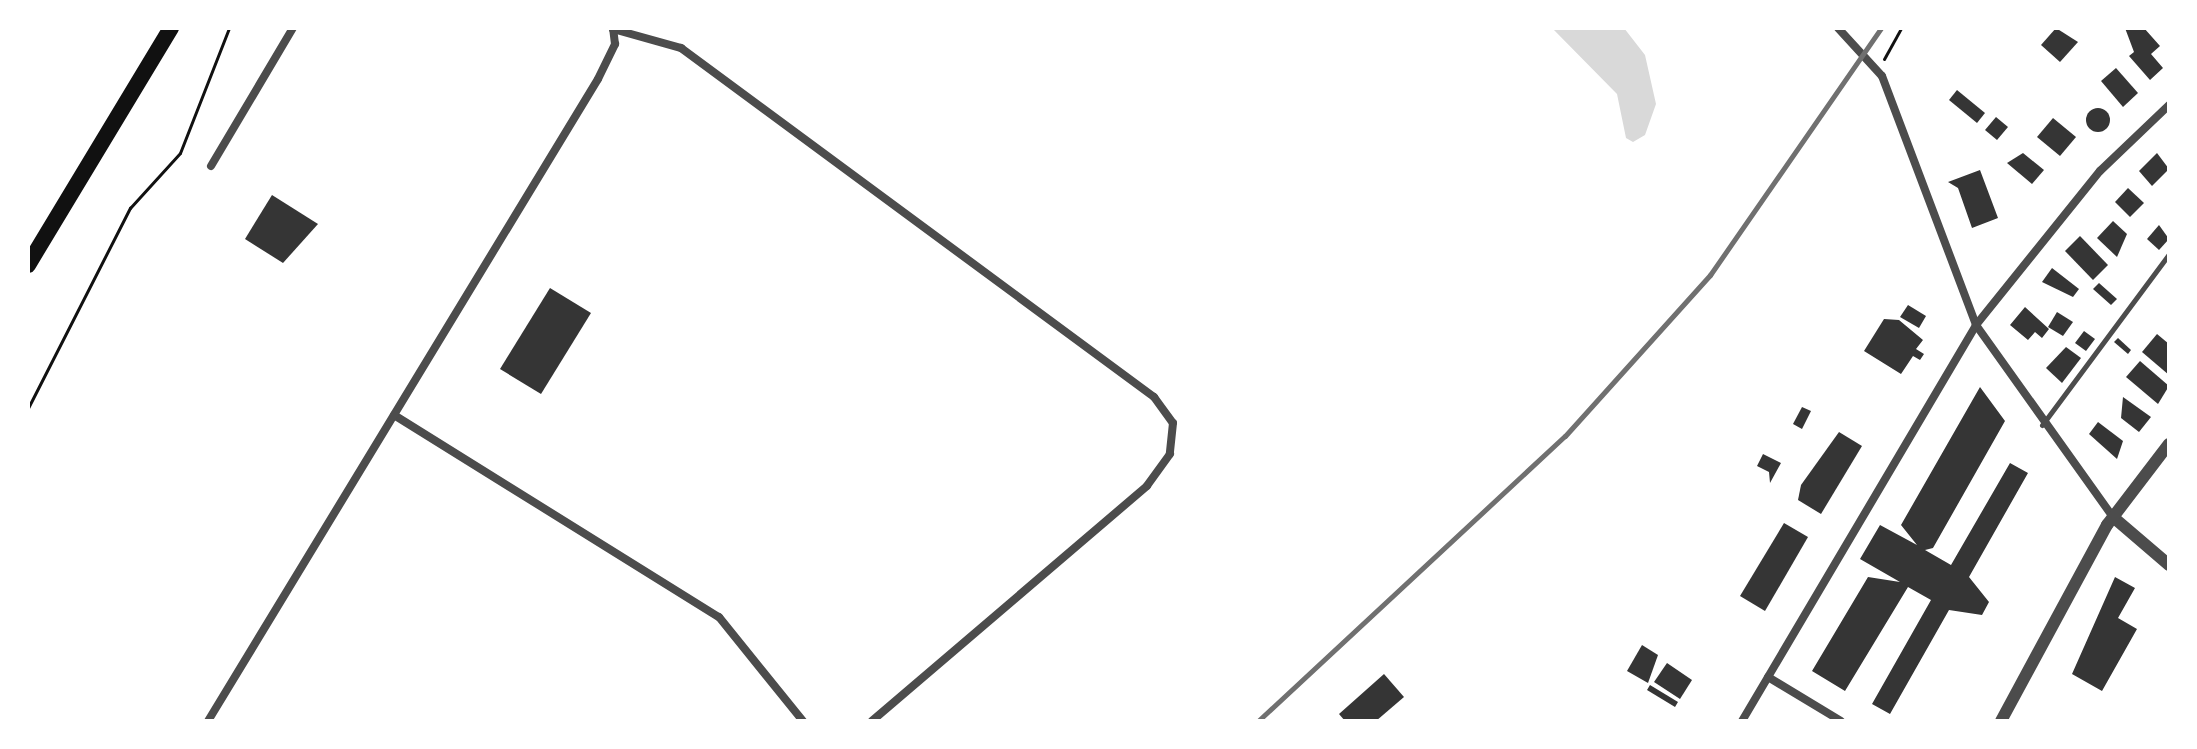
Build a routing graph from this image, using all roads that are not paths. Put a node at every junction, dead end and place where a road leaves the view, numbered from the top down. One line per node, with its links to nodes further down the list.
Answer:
1 (171, 28): 8 (highway)
2 (293, 28): 6 (street)
3 (1838, 28): 9 (street)
4 (613, 29): 10 (street); 18 (street)
5 (2169, 105): 9 (street)
6 (211, 166)
7 (2169, 254): 11 (lane)
8 (28, 265)
9 (1976, 325): 11 (street); 15 (street)
10 (394, 415): 16 (street); 17 (street)
11 (2042, 425): 13 (street)
12 (2169, 444): 13 (street)
13 (2113, 517): 14 (street); 21 (street)
14 (2169, 565)
15 (1768, 677): 19 (street); 20 (street)
16 (208, 721)
17 (803, 721)
18 (872, 721)
19 (1742, 721)
20 (1841, 721)
21 (2001, 721)

